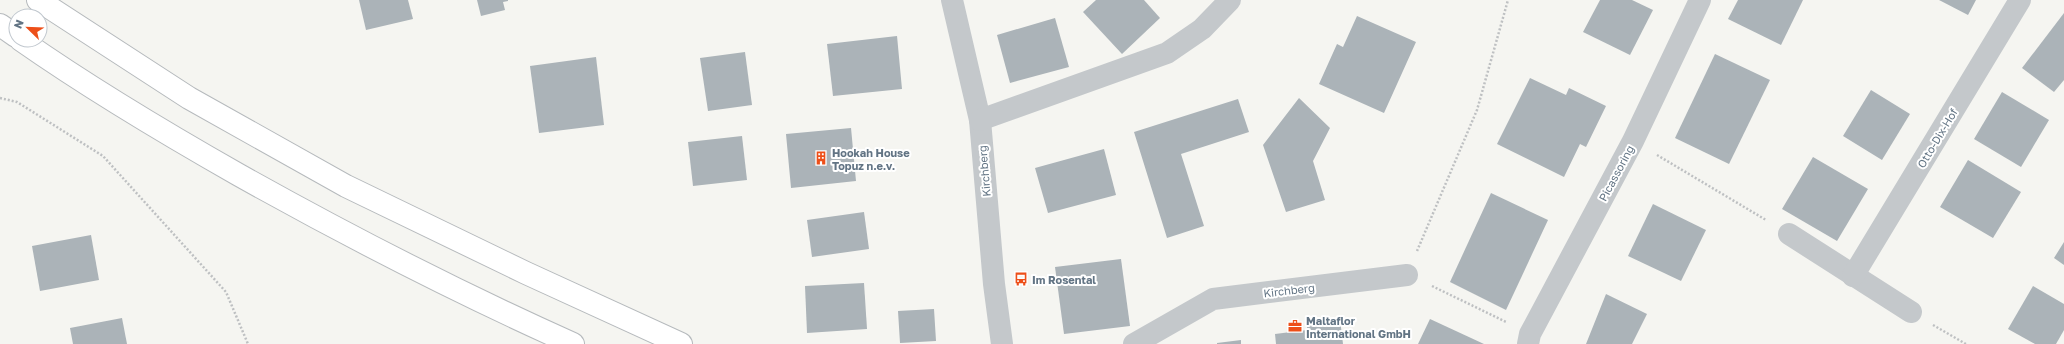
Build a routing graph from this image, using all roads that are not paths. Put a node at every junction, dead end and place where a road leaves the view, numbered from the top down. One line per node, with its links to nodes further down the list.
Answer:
1 (38, 0): 14 (highway)
2 (952, 0): 7 (street, Kirchberg)
3 (1230, 0): 7 (street)
4 (1700, 0): 12 (street, Picassoring)
5 (2020, 0): 10 (street, Otto-Dix-Hof)
6 (33, 48): 13 (highway)
7 (980, 120): 15 (street, Kirchberg)
8 (1789, 234): 10 (street)
9 (1407, 274): 16 (street, Kirchberg)
10 (1853, 276): 11 (street)
11 (1911, 312)
12 (1529, 339)
13 (573, 344)
14 (681, 344)
15 (1002, 344)
16 (1134, 344)

